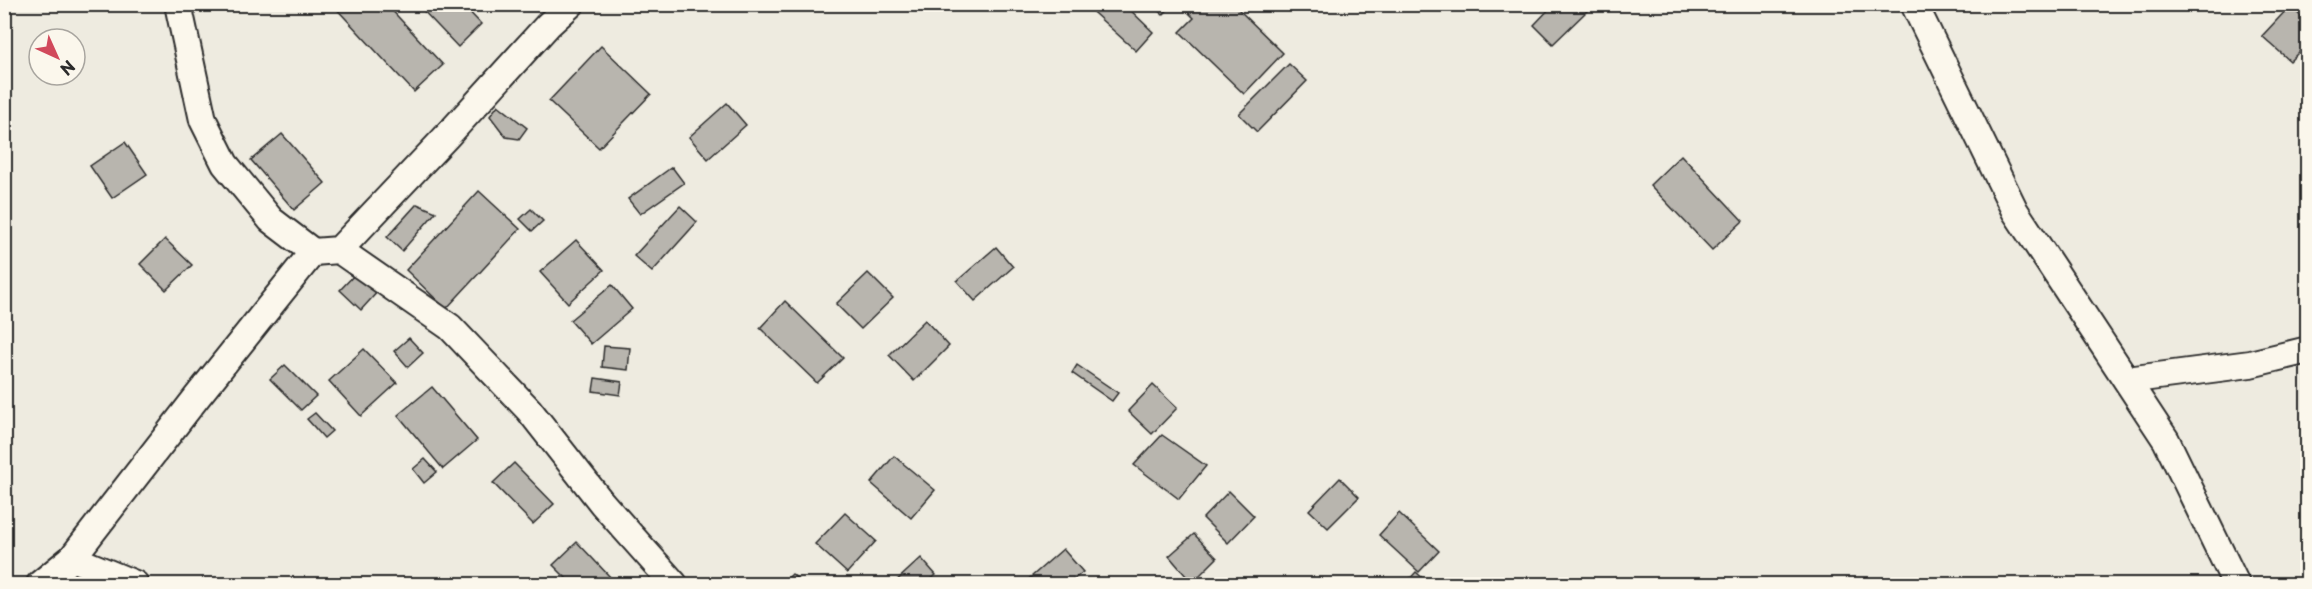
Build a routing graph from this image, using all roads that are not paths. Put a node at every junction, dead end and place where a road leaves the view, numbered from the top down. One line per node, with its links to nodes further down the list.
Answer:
1 (178, 4): 5 (street)
2 (571, 4): 4 (street)
3 (1914, 4): 7 (street)
4 (339, 250): 5 (street); 11 (street)
5 (313, 252): 8 (street)
6 (2307, 350): 7 (street)
7 (2127, 380): 12 (street)
8 (72, 558): 9 (street); 10 (street)
9 (40, 585)
10 (135, 585)
11 (674, 585)
12 (2236, 585)

